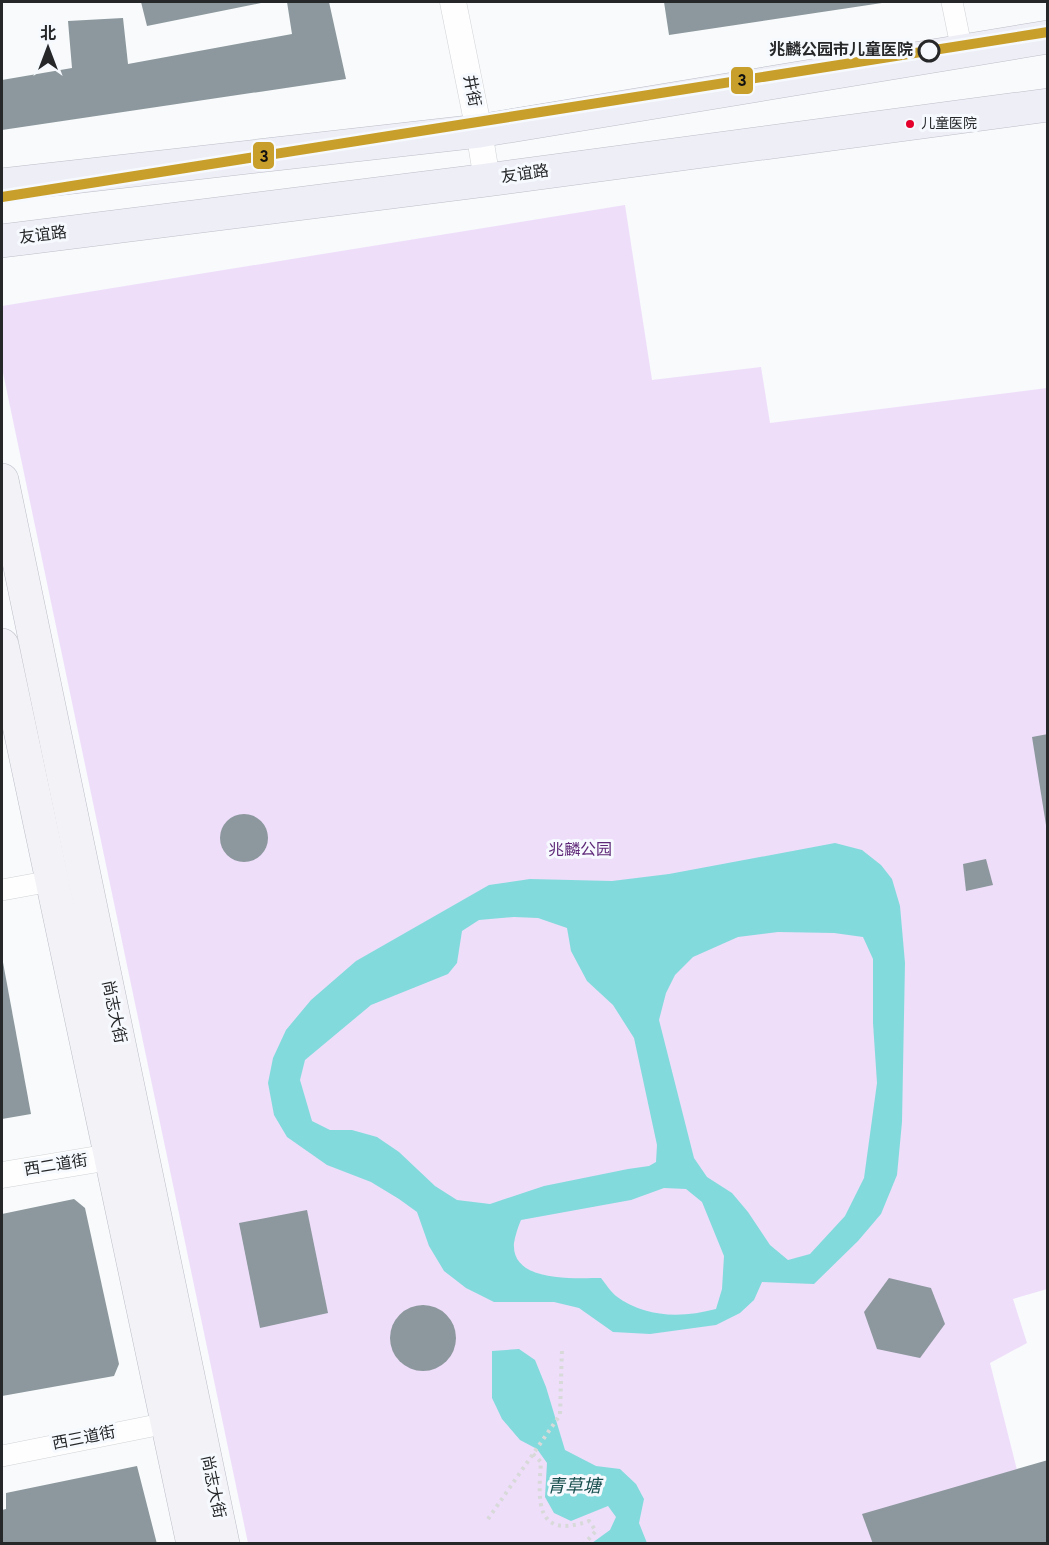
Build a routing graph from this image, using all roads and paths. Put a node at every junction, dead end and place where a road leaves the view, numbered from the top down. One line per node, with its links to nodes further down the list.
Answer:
1 (453, 2): 6 (street, 井街)
2 (952, 2): 4 (street)
3 (1047, 37): 4 (highway)
4 (962, 51): 6 (highway)
5 (1047, 105): 7 (highway, 友谊路)
6 (479, 131): 7 (street, 井街); 8 (highway)
7 (487, 180): 9 (highway, 友谊路)
8 (2, 185)
9 (2, 241)
10 (2, 480): 22 (main road, 尚志大街)
11 (2, 645): 12 (main road, 尚志大街)
12 (51, 881): 13 (street); 14 (main road, 尚志大街)
13 (2, 890)
14 (110, 1157): 15 (street, 西二道街); 17 (main road, 尚志大街)
15 (2, 1175)
16 (562, 1348): 18 (path)
17 (167, 1422): 19 (street, 西三道街); 21 (main road, 尚志大街)
18 (534, 1453): 20 (path); 23 (path)
19 (2, 1456)
20 (488, 1519)
21 (193, 1544)
22 (223, 1544)
23 (584, 1544)

